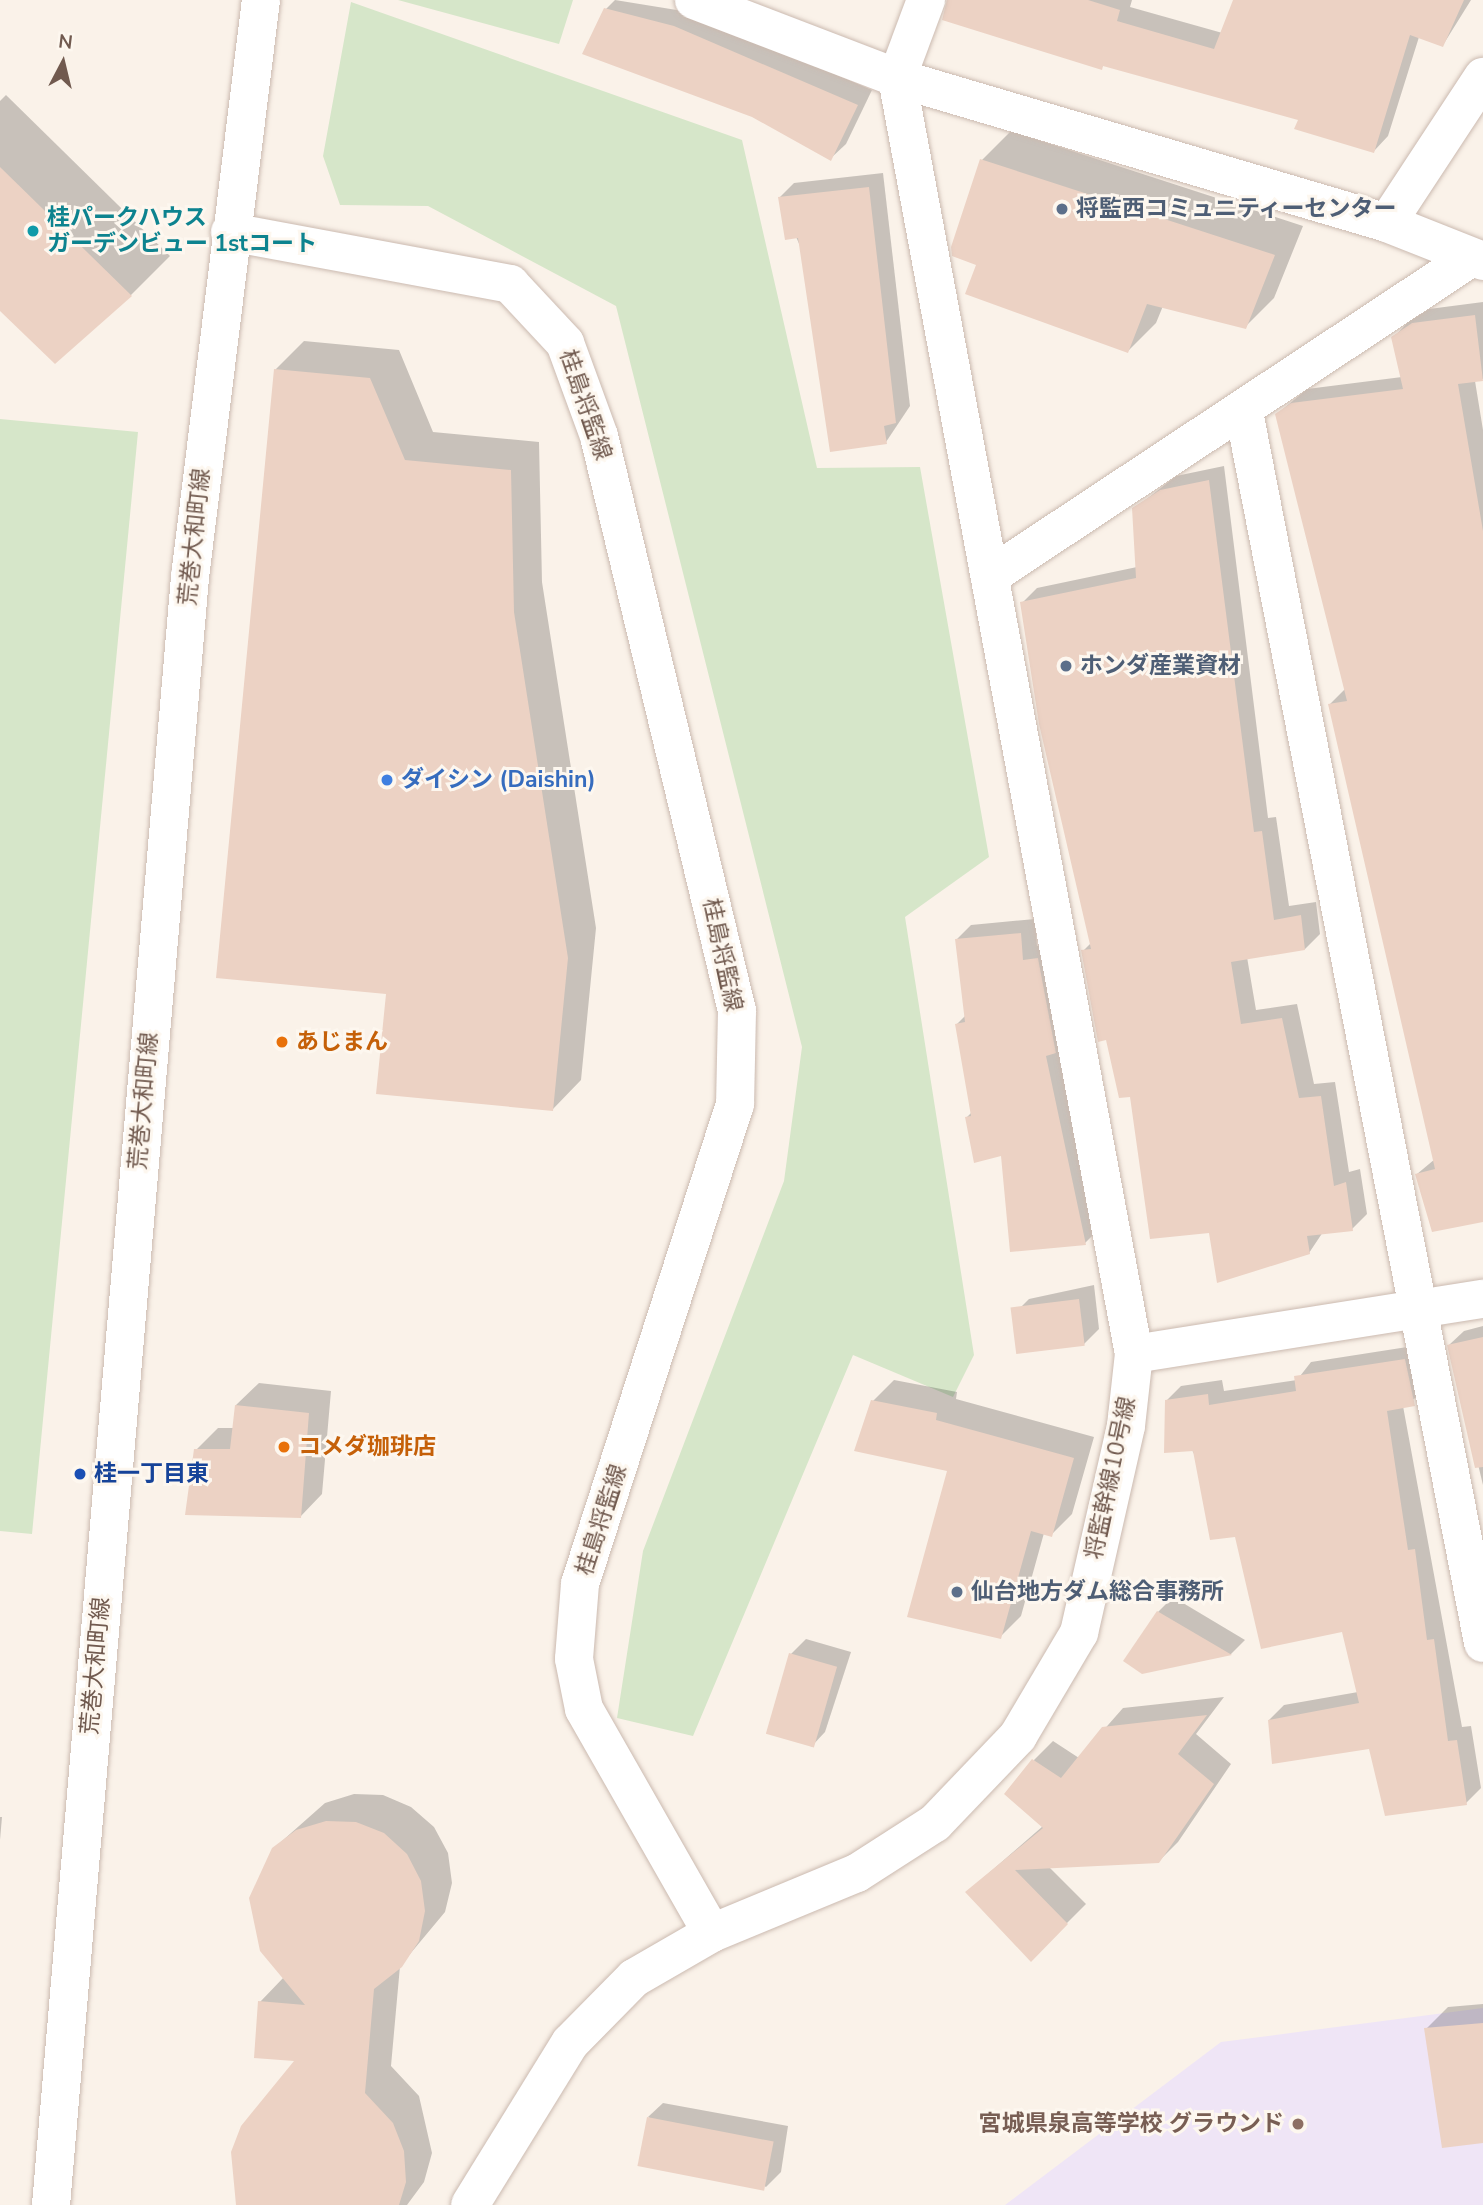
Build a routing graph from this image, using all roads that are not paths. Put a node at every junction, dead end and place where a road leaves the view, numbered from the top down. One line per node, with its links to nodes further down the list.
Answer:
1 (261, 0): 7 (street, 荒巻大和町線)
2 (694, 0): 5 (street)
3 (926, 0): 5 (street)
4 (1483, 77): 6 (street)
5 (897, 78): 6 (street); 10 (street, 将監幹線10号線)
6 (1387, 223): 8 (street)
7 (230, 232): 15 (street, 桂島将監線); 16 (street, 荒巻大和町線)
8 (1476, 260): 9 (street)
9 (1244, 412): 10 (street); 12 (street)
10 (990, 576): 13 (street, 将監幹線10号線)
11 (1483, 1299): 12 (street)
12 (1420, 1313): 13 (street); 14 (street)
13 (1134, 1354): 15 (street, 将監幹線10号線)
14 (1483, 1643)
15 (712, 1933): 17 (street, 将監幹線10号線)
16 (51, 2205)
17 (470, 2205)

